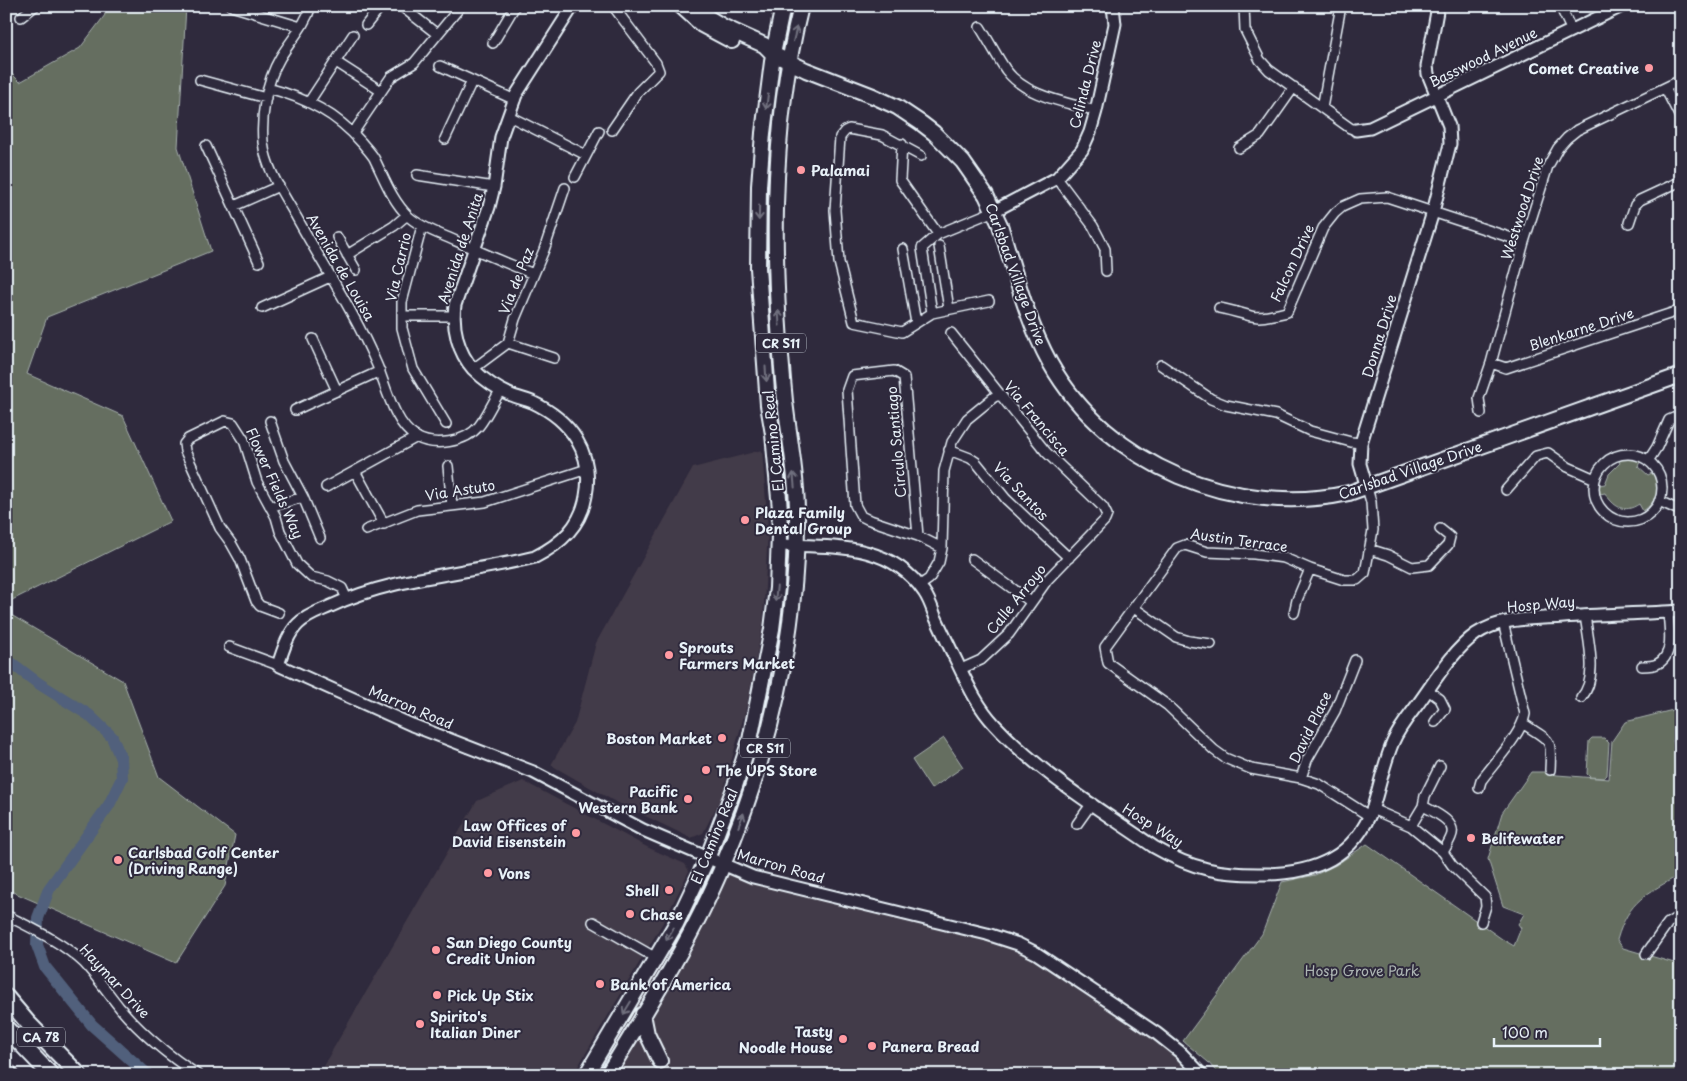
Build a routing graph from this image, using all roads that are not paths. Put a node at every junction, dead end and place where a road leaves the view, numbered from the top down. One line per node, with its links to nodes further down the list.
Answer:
1 (35, 6): 20 (street)
2 (231, 6): 22 (street)
3 (310, 6): 22 (street, Avenida de Louisa)
4 (381, 6): 21 (street)
5 (401, 6): 25 (street)
6 (461, 6): 25 (street)
7 (515, 6): 27 (street)
8 (573, 6): 40 (street, Avenida de Anita)
9 (613, 6): 46 (street)
10 (680, 6): 28 (main road, Carlsbad Village Drive)
11 (696, 6): 28 (main road, Carlsbad Village Drive)
12 (782, 6): 28 (main road, El Camino Real / CR S11)
13 (801, 6): 30 (main road, El Camino Real / CR S11, one-way to 13)
14 (1113, 6): 43 (street, Celinda Drive)
15 (1244, 6): 35 (street)
16 (1341, 6): 42 (street)
17 (1438, 6): 39 (street, Donna Drive)
18 (1560, 6): 24 (street)
19 (1622, 6): 24 (street, Basswood Avenue)
20 (21, 17)
21 (366, 25)
22 (301, 27): 38 (street, Avenida de Louisa)
23 (980, 27): 43 (street)
24 (1572, 31): 39 (street, Basswood Avenue)
25 (437, 34): 37 (street)
26 (353, 36): 29 (street)
27 (493, 43)
28 (773, 54): 30 (main road, Carlsbad Village Drive); 129 (main road, El Camino Real / CR S11, one-way to 129)
29 (336, 62): 37 (street); 41 (street)
30 (790, 62): 64 (main road, Carlsbad Village Drive); 130 (main road, El Camino Real / CR S11, one-way to 30)
31 (440, 66): 34 (street)
32 (200, 80): 38 (street)
33 (1681, 80): 36 (street, Westwood Drive)
34 (472, 81): 40 (street); 50 (street)
35 (1294, 88): 42 (street); 53 (street)
36 (1665, 88): 45 (street); 71 (street, Westwood Drive)
37 (381, 91): 49 (street)
38 (267, 93): 41 (street); 60 (street, Avenida de Louisa)
39 (1436, 96): 47 (street, Basswood Avenue); 65 (street, Donna Drive)
40 (515, 100): 44 (street, Avenida de Anita)
41 (309, 102): 49 (street)
42 (1322, 108): 47 (street)
43 (1096, 111): 58 (street, Celinda Drive)
44 (509, 116): 54 (street); 61 (street, Avenida de Anita)
45 (1681, 119)
46 (612, 130)
47 (1356, 130)
48 (599, 131): 54 (street)
49 (353, 133): 66 (street)
50 (445, 138)
51 (902, 144): 55 (street); 69 (street); 89 (street)
52 (206, 146): 63 (street)
53 (1239, 148)
54 (586, 155): 57 (street)
55 (921, 156)
56 (416, 175): 61 (street)
57 (575, 177)
58 (1057, 178): 64 (street, Celinda Drive); 78 (street)
59 (1681, 181): 67 (street)
60 (279, 186): 63 (street); 80 (street, Avenida de Louisa)
61 (494, 187): 73 (street, Avenida de Anita)
62 (565, 188): 79 (street, Via de Paz)
63 (234, 206): 76 (street)
64 (994, 211): 69 (street); 116 (main road, Carlsbad Village Drive)
65 (1433, 212): 71 (street, Falcon Drive); 83 (street, Falcon Drive); 108 (street, Donna Drive)
66 (407, 215): 68 (street); 75 (street)
67 (1629, 223)
68 (422, 226): 73 (street); 87 (street, Via Carrio)
69 (938, 234): 86 (street)
70 (336, 238): 75 (street)
71 (1524, 242): 94 (street, Westwood Drive)
72 (939, 246): 84 (street)
73 (474, 249): 79 (street); 88 (street, Avenida de Anita)
74 (903, 249): 89 (street)
75 (347, 255): 77 (street)
76 (259, 262)
77 (356, 270)
78 (1106, 271)
79 (533, 274): 92 (street, Via de Paz)
80 (330, 277): 82 (street); 97 (street, Avenida de Louisa)
81 (989, 301): 84 (street)
82 (262, 308)
83 (1219, 308)
84 (949, 309): 86 (street)
85 (1681, 310): 94 (street, Blenkarne Drive)
86 (932, 313): 89 (street)
87 (402, 316): 88 (street); 106 (street, Via Carrio)
88 (454, 316): 96 (street, Avenida de Anita)
89 (916, 323)
90 (951, 333): 101 (street, Via Francisca)
91 (313, 339): 100 (street)
92 (508, 343): 93 (street); 96 (street)
93 (554, 358)
94 (1491, 363): 103 (street, Westwood Drive)
95 (1161, 365): 108 (street)
96 (473, 369): 99 (street, Avenida de Anita)
97 (380, 371): 100 (street); 107 (street, Avenida de Louisa)
98 (1681, 375): 116 (main road, Carlsbad Village Drive)
99 (500, 390): 107 (street); 112 (street, Avenida de Anita)
100 (337, 391): 102 (street)
101 (999, 396): 109 (street); 123 (street, Via Francisca)
102 (295, 410)
103 (1481, 413)
104 (1681, 415): 110 (street)
105 (270, 421): 118 (street)
106 (446, 424)
107 (417, 437): 113 (street)
108 (1361, 443): 116 (street, Donna Drive)
109 (949, 450): 131 (street); 133 (street, Via Santos)
110 (1648, 461): 114 (street); 119 (street)
111 (448, 466): 120 (street)
112 (587, 469): 120 (street, Via Astuto); 137 (street, Avenida de Anita)
113 (355, 471): 115 (street); 124 (street)
114 (1595, 480): 117 (street); 119 (street)
115 (326, 488)
116 (1367, 488): 132 (street, Donna Drive)
117 (1506, 490)
118 (303, 497): 121 (street); 128 (street)
119 (1659, 501): 122 (street)
120 (452, 506): 124 (street, Via Astuto)
121 (270, 507): 137 (street, Flower Fields Way); 142 (street, Flower Fields Way)
122 (1681, 511)
123 (1107, 516): 133 (street, Calle Arroyo)
124 (384, 524): 126 (street, Via Astuto)
125 (1440, 529): 132 (street)
126 (366, 530)
127 (918, 536): 127 (street, Circulo Santiago); 131 (street)
128 (320, 538)
129 (780, 545): 130 (street, Hosp Way); 166 (main road, El Camino Real / CR S11, one-way to 166)
130 (797, 546): 136 (street, Hosp Way); 167 (main road, El Camino Real / CR S11, one-way to 130)
131 (942, 548): 136 (street)
132 (1370, 549): 135 (street, Donna Drive)
133 (1069, 558): 138 (street, Calle Arroyo)
134 (972, 559): 138 (street)
135 (1310, 568): 139 (street, Austin Terrace); 143 (street)
136 (919, 586): 151 (street, Hosp Way)
137 (347, 599): 149 (street, Avenida de Anita)
138 (1031, 602): 151 (street, Calle Arroyo)
139 (1134, 608): 146 (street); 158 (street)
140 (1681, 611): 141 (street, Hosp Way)
141 (1668, 612): 144 (street, Hosp Way); 150 (street)
142 (279, 613)
143 (1294, 613)
144 (1585, 616): 145 (street, Hosp Way); 153 (street)
145 (1503, 622): 152 (street, Hosp Way); 155 (street)
146 (1211, 644)
147 (229, 647): 149 (street, Marron Road)
148 (1355, 660): 158 (street, David Place)
149 (278, 665): 166 (street, Marron Road)
150 (1642, 666)
151 (961, 670): 160 (street, Hosp Way)
152 (1428, 690): 154 (street); 162 (street, Hosp Way)
153 (1581, 698)
154 (1435, 722)
155 (1524, 724): 157 (street); 159 (street)
156 (1440, 766): 161 (street)
157 (1550, 770)
158 (1301, 778): 162 (street)
159 (1479, 788)
160 (1092, 803): 162 (street, Hosp Way); 163 (street)
161 (1423, 806): 164 (street); 165 (street)
162 (1371, 812): 164 (street)
163 (1077, 824)
164 (1411, 826): 165 (street)
165 (1443, 852): 171 (street)
166 (707, 859): 167 (street, Marron Road); 175 (main road, El Camino Real / CR S11, one-way to 175)
167 (723, 866): 177 (main road, El Camino Real / CR S11); 187 (street, Marron Road)
168 (6, 915): 184 (street, Haymar Drive)
169 (1681, 915): 172 (street)
170 (593, 922): 175 (street)
171 (1481, 922)
172 (1668, 923): 173 (street); 174 (street)
173 (1681, 926)
174 (1646, 954)
175 (656, 958): 185 (main road, El Camino Real / CR S11, one-way to 185)
176 (6, 996): 183 (highway, CA 78)
177 (643, 1014): 179 (main road); 186 (main road, El Camino Real / CR S11)
178 (6, 1028): 182 (highway, CA 78)
179 (660, 1061)
180 (6, 1068): 181 (street)
181 (13, 1075)
182 (51, 1075)
183 (79, 1075)
184 (198, 1075)
185 (586, 1075)
186 (607, 1075)
187 (1202, 1075)

